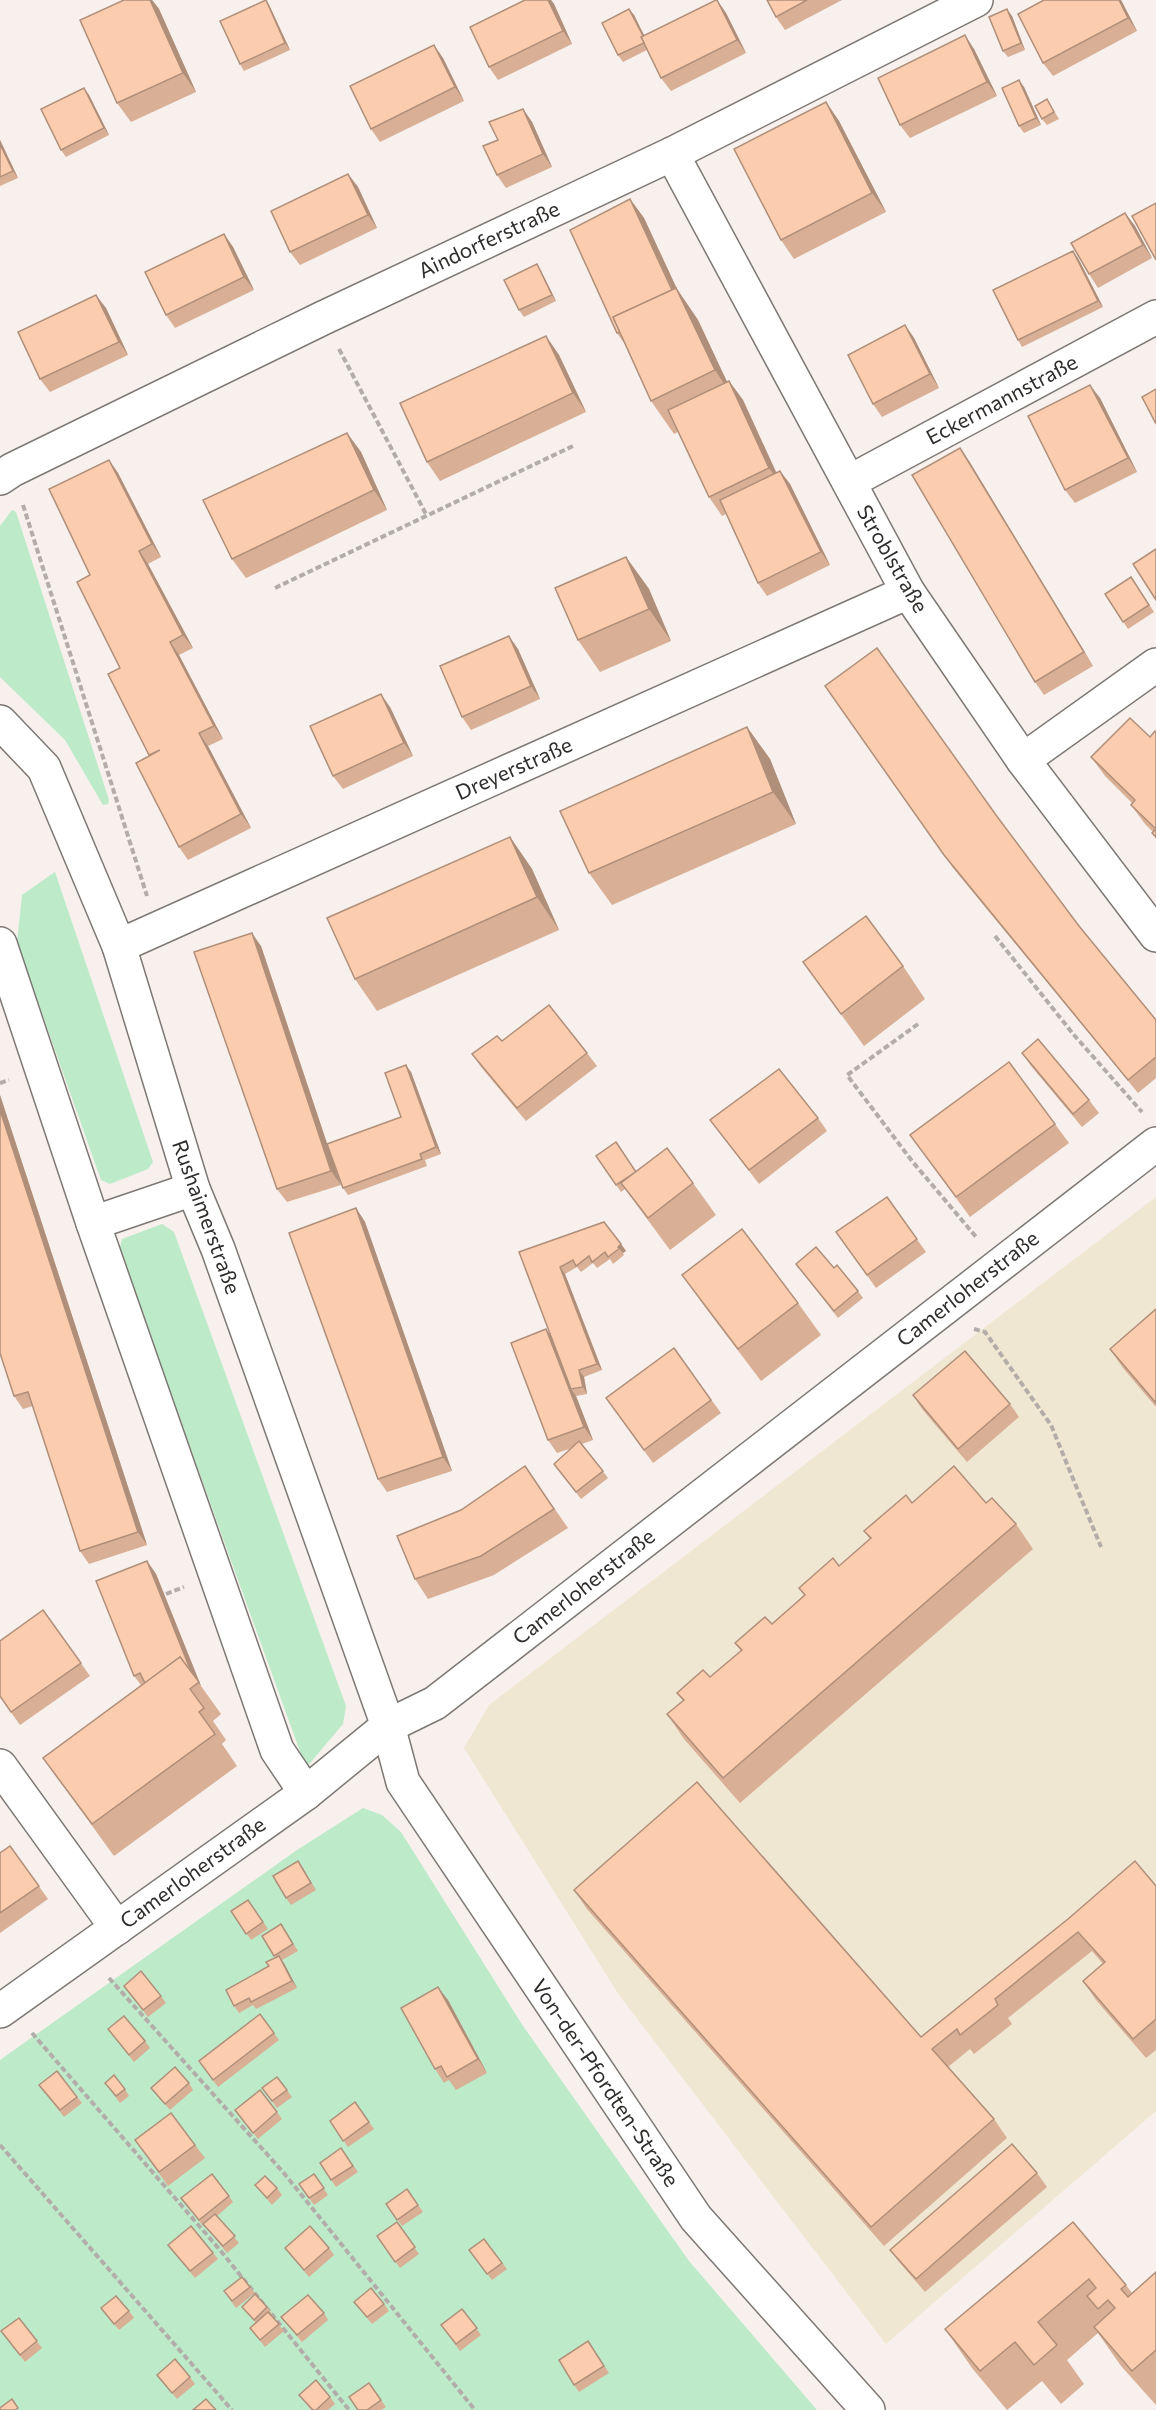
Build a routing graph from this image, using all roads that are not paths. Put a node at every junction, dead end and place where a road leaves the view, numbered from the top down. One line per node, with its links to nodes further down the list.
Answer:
1 (976, 0): 2 (street, Aindorferstraße)
2 (672, 154): 4 (street, Aindorferstraße); 5 (street, Stroblstraße)
3 (1156, 317): 5 (street, Eckermannstraße)
4 (6, 474)
5 (849, 482): 6 (street, Stroblstraße)
6 (908, 592): 9 (street, Stroblstraße); 12 (street, Dreyerstraße)
7 (1156, 665): 9 (street)
8 (0, 722): 12 (street, Rushaimerstraße)
9 (1023, 760): 10 (street, Stroblstraße)
10 (1156, 935)
11 (0, 944): 15 (street)
12 (119, 946): 14 (street, Rushaimerstraße)
13 (1152, 1132): 16 (street, Camerloherstraße)
14 (193, 1189): 15 (street); 16 (street, Rushaimerstraße)
15 (93, 1223): 18 (street)
16 (388, 1726): 18 (street, Camerloherstraße); 21 (street, Von-der-Pfordten-Straße)
17 (0, 1766): 19 (street)
18 (306, 1793): 19 (street, Camerloherstraße)
19 (117, 1928): 20 (street, Camerloherstraße)
20 (6, 2007)
21 (868, 2410)

